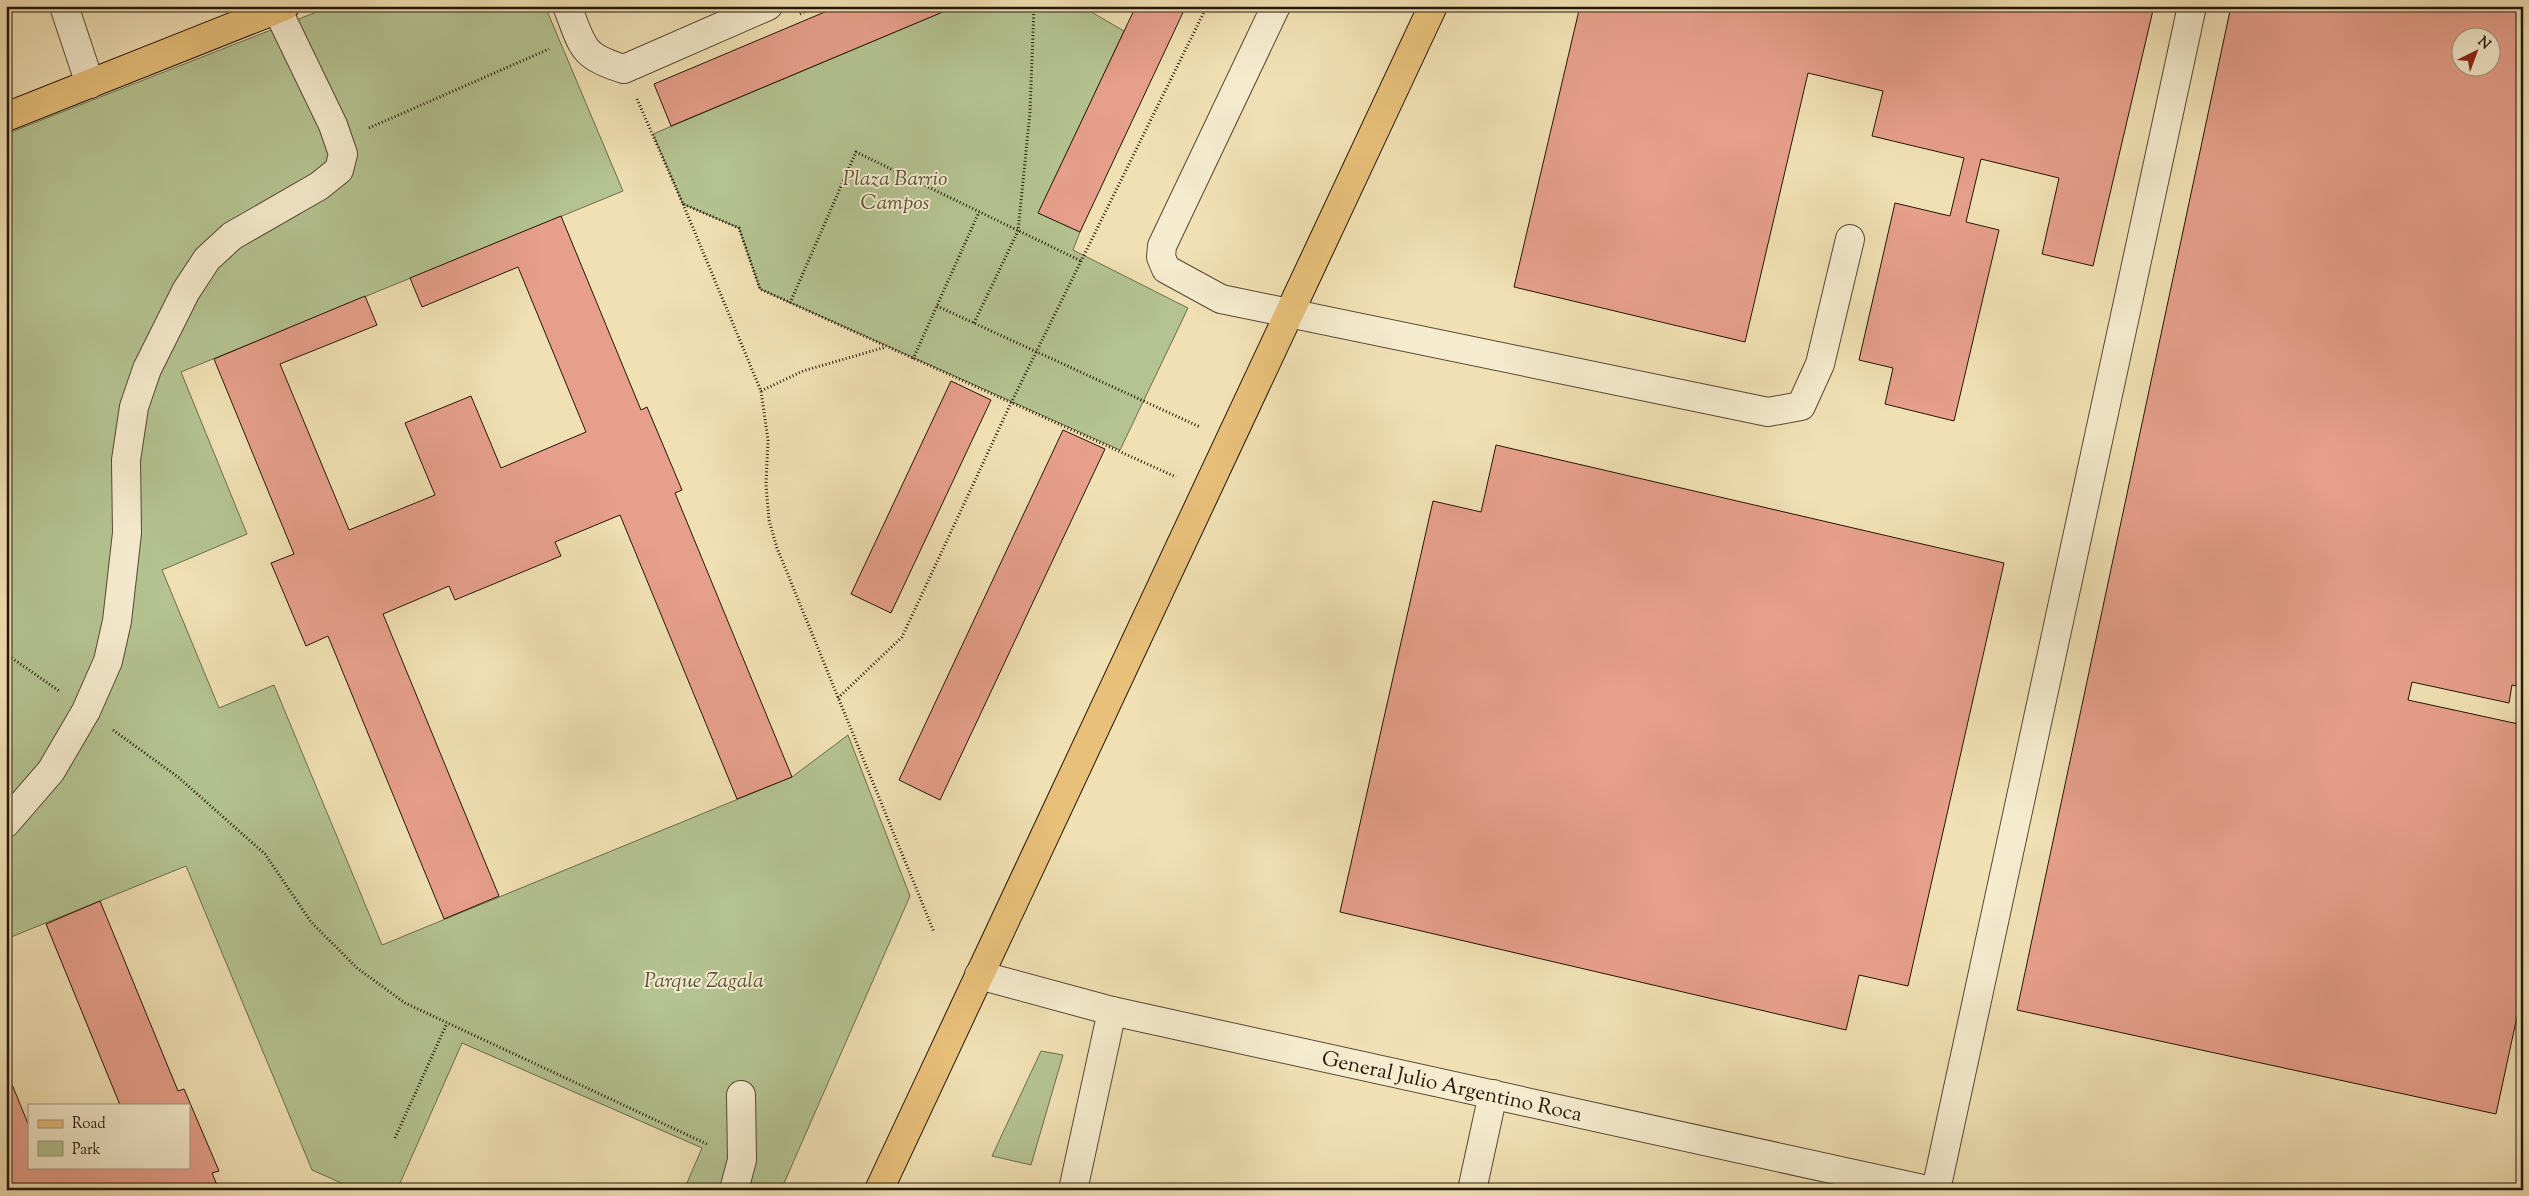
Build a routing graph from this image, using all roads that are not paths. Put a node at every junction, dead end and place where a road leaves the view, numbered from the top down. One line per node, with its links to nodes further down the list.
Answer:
1 (64, 6): 8 (street)
2 (567, 6): 3 (street)
3 (768, 6)
4 (1276, 6): 11 (street)
5 (1433, 6): 11 (main road)
6 (2192, 6): 17 (street)
7 (281, 8): 8 (main road); 12 (street)
8 (90, 84): 9 (main road)
9 (6, 117)
10 (1850, 239): 11 (street)
11 (1290, 315): 13 (main road)
12 (6, 823)
13 (979, 975): 14 (street, General Julio Argentino Roca); 19 (main road)
14 (1112, 1011): 15 (street, General Julio Argentino Roca); 20 (street)
15 (1493, 1094): 17 (street, General Julio Argentino Roca); 21 (street)
16 (741, 1095): 18 (street)
17 (1921, 1189)
18 (734, 1190)
19 (879, 1190)
20 (1073, 1190)
21 (1472, 1190)

